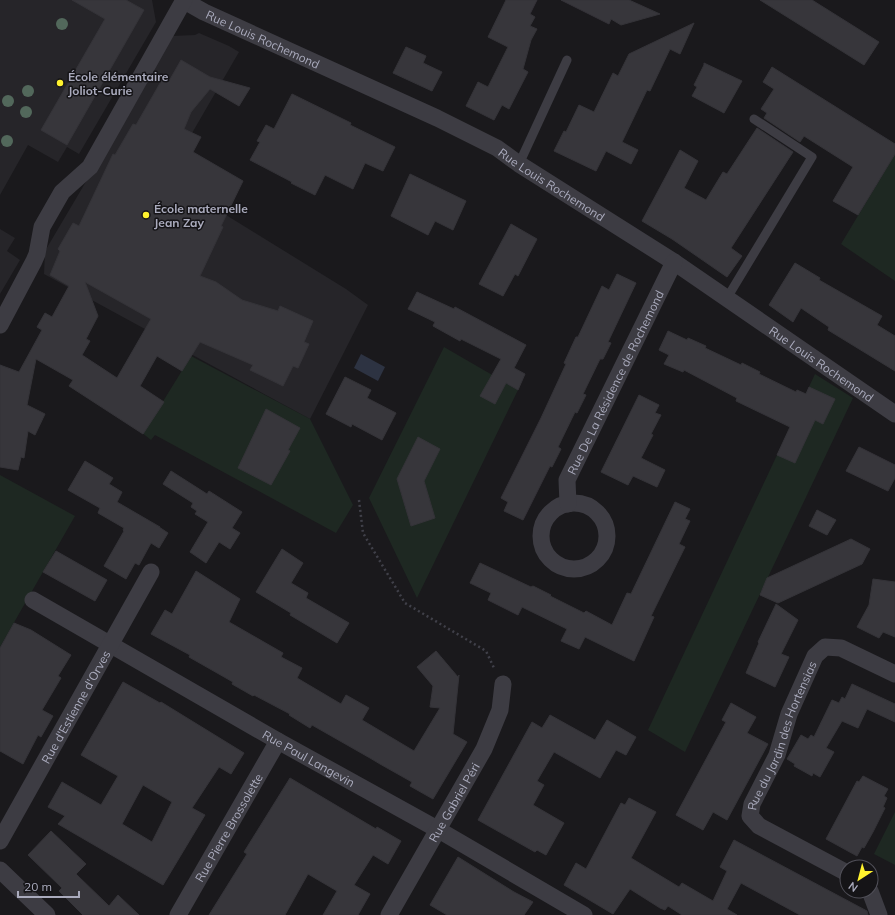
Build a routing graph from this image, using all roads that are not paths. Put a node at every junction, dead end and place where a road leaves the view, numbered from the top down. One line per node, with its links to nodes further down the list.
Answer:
1 (184, 0): 4 (street, Rue Louis Rochemond); 7 (street)
2 (567, 60): 4 (lane)
3 (754, 119): 6 (lane)
4 (519, 164): 5 (street, Rue Louis Rochemond)
5 (674, 262): 6 (street, Rue Louis Rochemond); 9 (street, Rue De La Résidence de Rochemond)
6 (727, 298): 8 (street, Rue Louis Rochemond)
7 (0, 325)
8 (895, 414)
9 (568, 504)
10 (151, 572): 12 (street, Rue d'Estienne d'Orves)
11 (33, 600): 12 (street, Rue Paul Langevin)
12 (110, 644): 15 (street, Rue Paul Langevin); 17 (street, Rue d'Estienne d'Orves)
13 (895, 674): 18 (street, Rue du Jardin des Hortensias)
14 (503, 684): 16 (street, Rue Gabriel Péri)
15 (278, 741): 16 (street, Rue Paul Langevin); 22 (street, Rue Pierre Brossolette)
16 (437, 829): 23 (street, Rue Gabriel Péri); 24 (street, Rue Paul Langevin)
17 (0, 841)
18 (839, 869)
19 (0, 870): 21 (street)
20 (873, 899): 25 (street)
21 (47, 915)
22 (178, 915)
23 (389, 915)
24 (584, 915)
25 (879, 915)

